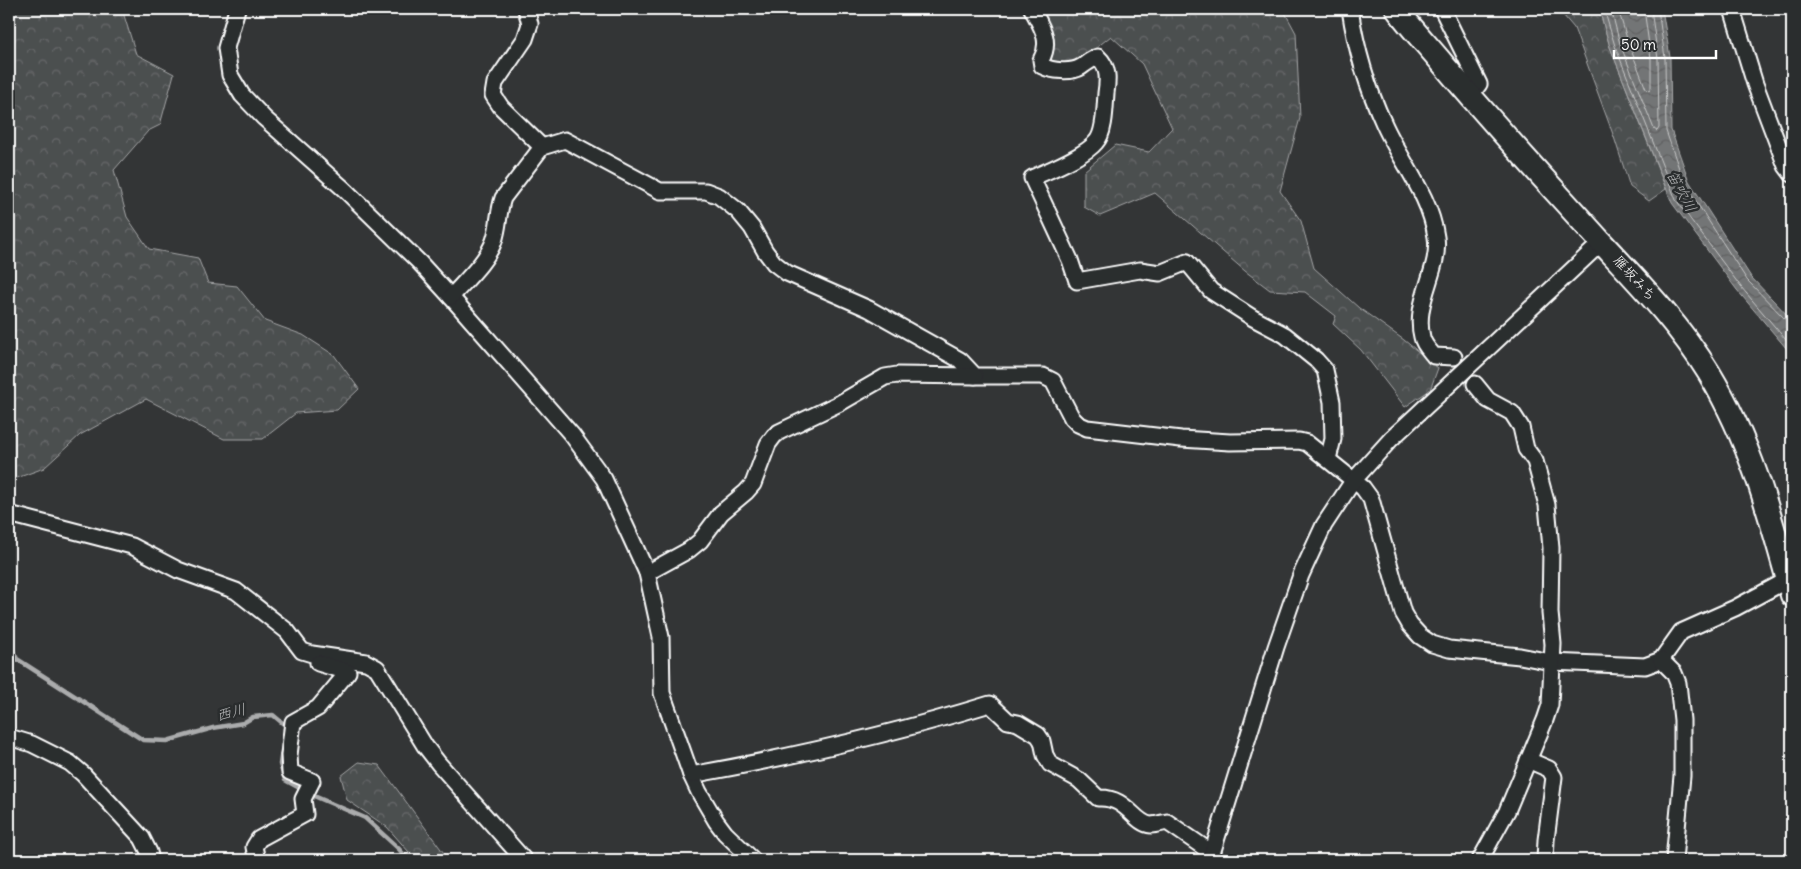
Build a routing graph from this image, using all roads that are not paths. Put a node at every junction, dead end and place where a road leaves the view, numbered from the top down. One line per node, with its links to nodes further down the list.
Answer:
1 (237, 9): 12 (street)
2 (526, 9): 9 (street)
3 (1032, 9): 16 (street)
4 (1350, 9): 13 (street)
5 (1397, 9): 8 (highway, 雁坂みち)
6 (1442, 9): 8 (street)
7 (1732, 9): 10 (street)
8 (1470, 96): 11 (highway, 雁坂みち)
9 (542, 147): 12 (street); 14 (street)
10 (1792, 174)
11 (1602, 242): 17 (street); 20 (highway, 雁坂みち)
12 (451, 297): 19 (street)
13 (1454, 357)
14 (975, 376): 16 (street); 19 (street)
15 (1475, 384): 23 (street)
16 (1328, 459): 17 (street)
17 (1353, 481): 23 (street); 27 (street)
18 (9, 514): 21 (street)
19 (647, 573): 26 (street)
20 (1789, 575): 22 (street)
21 (312, 654): 29 (street); 30 (street)
22 (1660, 660): 23 (street); 34 (street)
23 (1551, 662): 25 (street)
24 (9, 737): 28 (street)
25 (1528, 760): 32 (street); 33 (street)
26 (691, 775): 27 (street); 31 (street)
27 (1211, 857)
28 (151, 860)
29 (257, 860)
30 (524, 860)
31 (753, 860)
32 (1480, 860)
33 (1545, 860)
34 (1674, 860)

